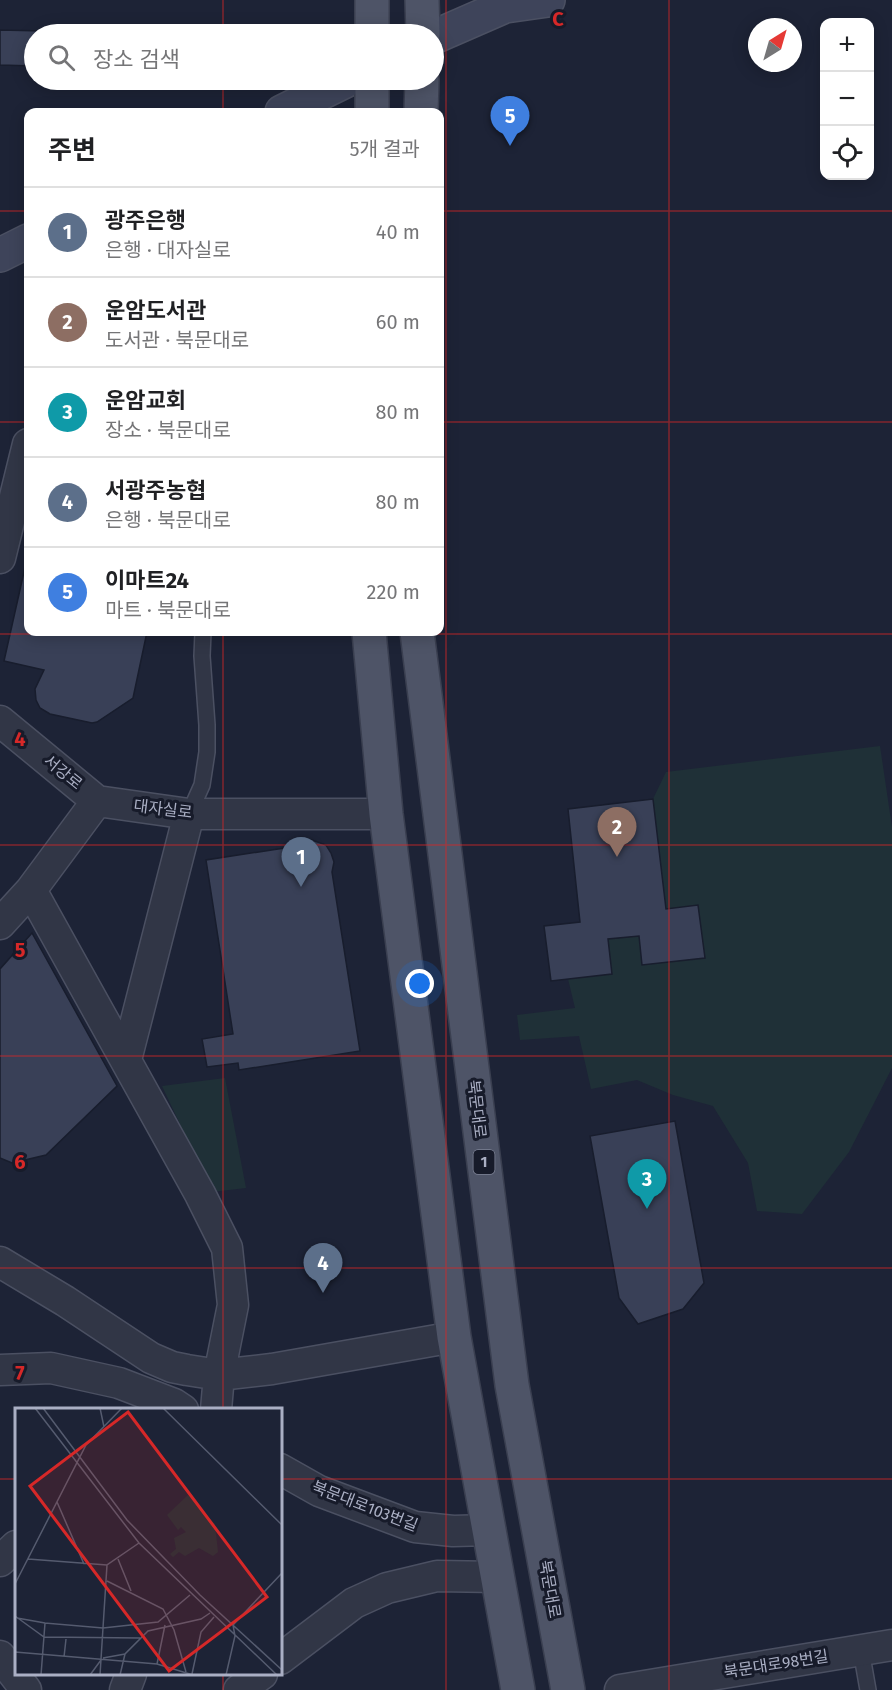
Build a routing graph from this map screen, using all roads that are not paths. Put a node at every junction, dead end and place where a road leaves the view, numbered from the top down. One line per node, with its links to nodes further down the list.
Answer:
1 (372, 0): 4 (main road)
2 (422, 0): 5 (main road)
3 (548, 0): 6 (main road)
4 (372, 24)
5 (423, 24)
6 (444, 33)
7 (327, 90): 10 (main road)
8 (372, 90): 11 (main road)
9 (422, 90): 12 (main road)
10 (290, 108)
11 (372, 108)
12 (421, 108)
13 (24, 243): 14 (main road)
14 (0, 255)
15 (24, 460): 16 (street)
16 (0, 558)
17 (203, 636): 22 (lane)
18 (369, 636): 23 (main road)
19 (418, 636): 48 (main road, 북문대로 / 1)
20 (0, 721): 21 (street, 서강로)
21 (97, 801): 22 (street, 대자실로); 24 (street)
22 (189, 814): 23 (street, 대자실로); 26 (street)
23 (386, 814): 28 (main road)
24 (31, 890): 25 (street); 26 (street)
25 (0, 924)
26 (126, 1060): 30 (street)
27 (0, 1262): 30 (street)
28 (454, 1337): 30 (street); 34 (main road)
29 (0, 1370): 31 (street)
30 (219, 1375): 32 (street)
31 (175, 1408)
32 (216, 1408)
33 (282, 1470): 34 (street, 북문대로103번길)
34 (490, 1530): 37 (main road)
35 (15, 1547): 36 (street)
36 (0, 1561)
37 (497, 1577): 41 (street); 47 (main road)
38 (892, 1646): 39 (street, 북문대로98번길)
39 (861, 1650): 49 (street, 북문대로98번길); 50 (lane)
40 (0, 1656): 44 (street)
41 (282, 1657)
42 (131, 1675): 45 (street)
43 (261, 1675): 46 (street)
44 (26, 1690)
45 (125, 1690)
46 (239, 1690)
47 (518, 1690)
48 (568, 1690)
49 (620, 1690)
50 (868, 1690)

